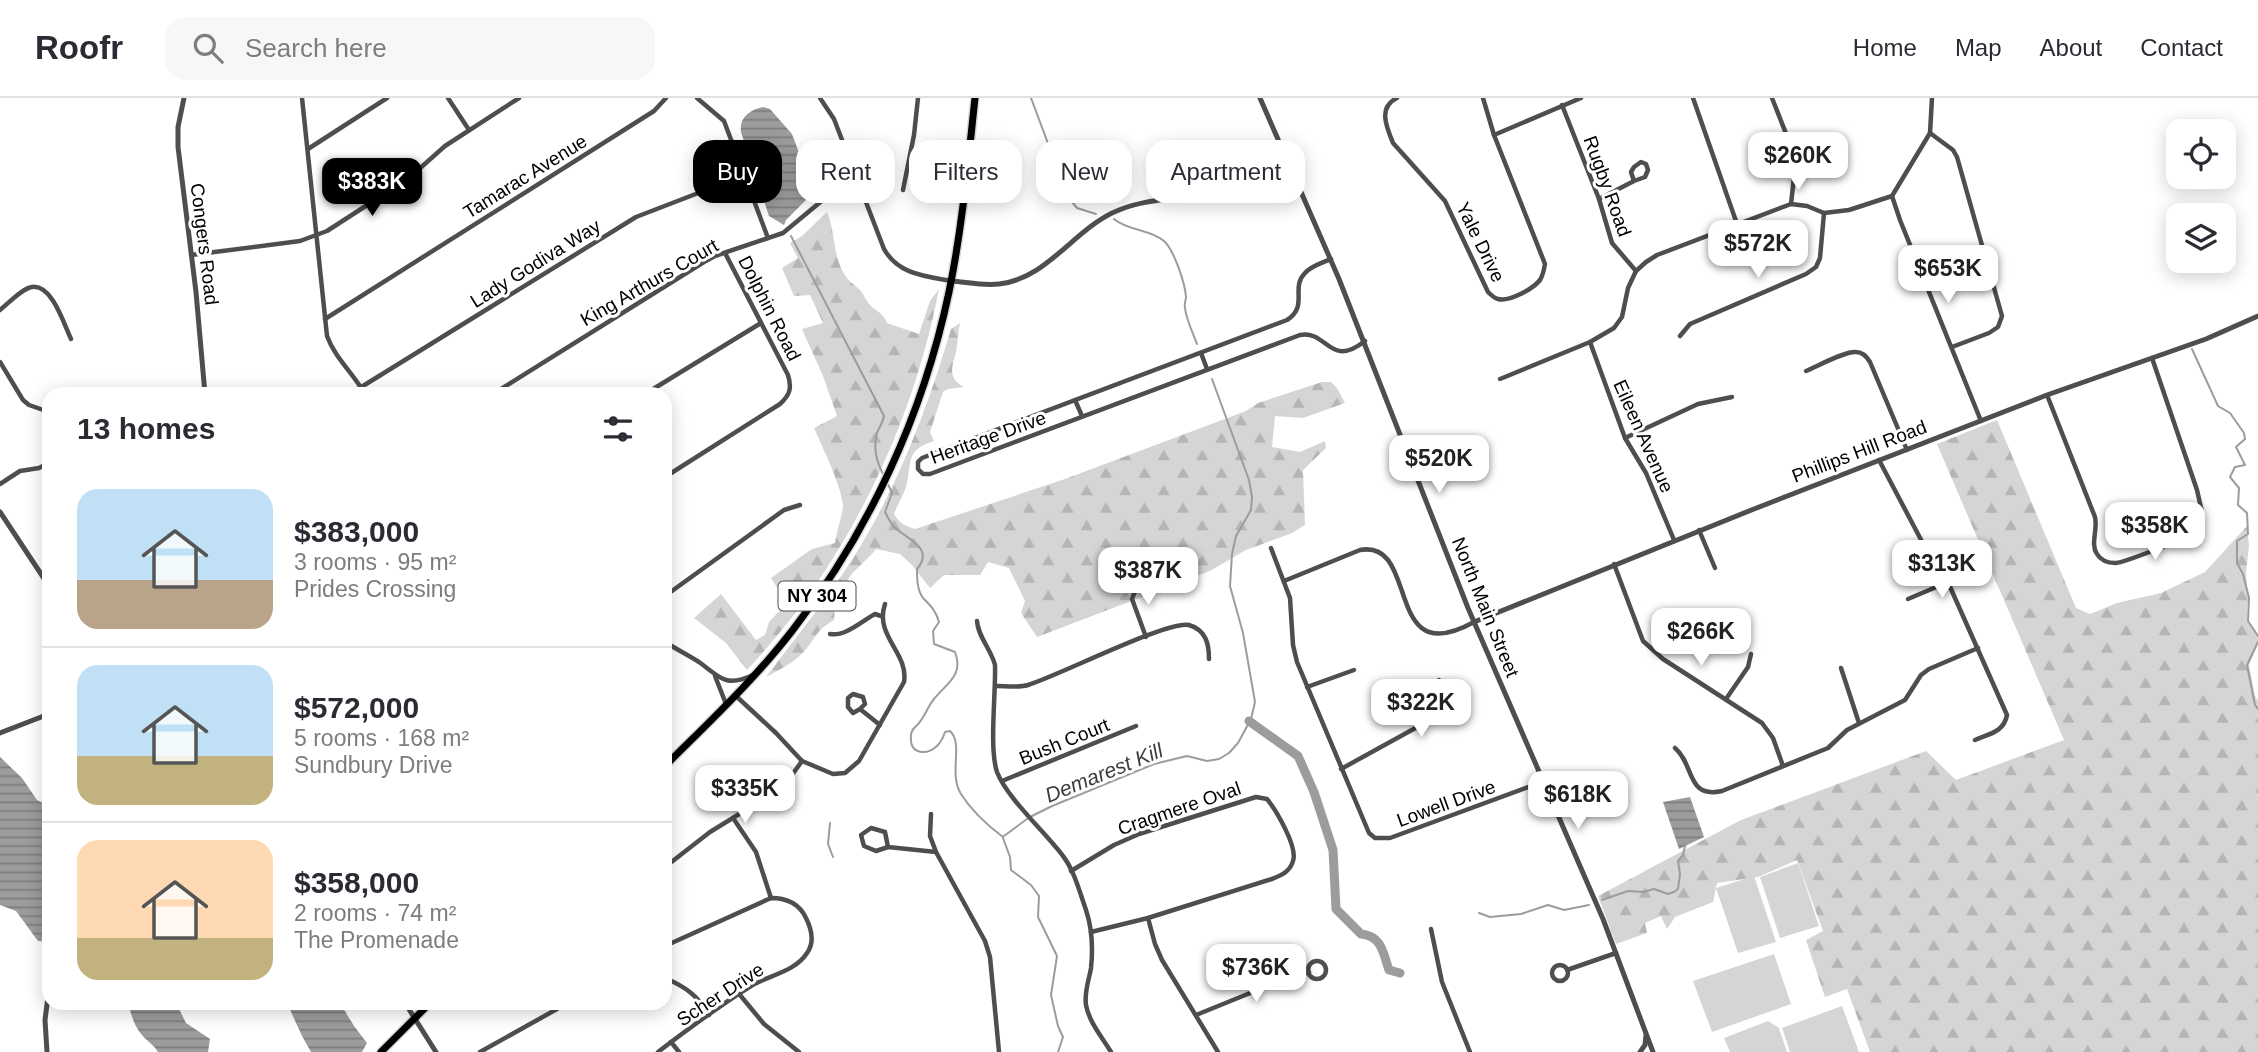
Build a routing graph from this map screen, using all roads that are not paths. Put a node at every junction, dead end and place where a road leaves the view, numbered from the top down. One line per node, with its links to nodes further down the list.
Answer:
1 (184, 98): 42 (street, Congers Road)
2 (302, 98): 25 (street)
3 (387, 98): 25 (street)
4 (448, 98): 19 (street)
5 (519, 98): 19 (street)
6 (666, 98): 48 (street, Tamarac Avenue)
7 (697, 98): 22 (street)
8 (820, 98): 23 (street)
9 (918, 98): 27 (street)
10 (975, 98): 45 (main road, NY 304)
11 (1260, 98): 24 (street, North Main Street)
12 (1397, 98): 21 (street, Yale Drive)
13 (1483, 98): 21 (street, Yale Drive)
14 (1581, 98): 18 (street)
15 (1693, 98): 38 (street)
16 (1773, 98): 36 (street)
17 (1932, 98): 20 (street)
18 (1562, 105): 21 (street); 30 (street, Rugby Road)
19 (469, 130): 39 (street)
20 (1930, 133): 29 (street); 54 (street)
21 (1494, 135)
22 (731, 140)
23 (842, 140)
24 (1278, 140)
25 (308, 149): 39 (street)
26 (1634, 181): 26 (street); 30 (street)
27 (903, 190)
28 (693, 196): 62 (street, Lady Godiva Way)
29 (1892, 196): 37 (street); 54 (street)
30 (1599, 199): 44 (street, Rugby Road)
31 (1305, 201): 43 (street, North Main Street)
32 (1146, 202): 45 (street)
33 (755, 203): 40 (street)
34 (819, 203): 40 (street, King Arthurs Court)
35 (866, 203): 45 (street)
36 (1791, 204): 37 (street); 38 (street)
37 (1824, 213): 50 (street)
38 (1737, 224): 44 (street)
39 (317, 236): 42 (street); 48 (street)
40 (768, 238): 41 (street, King Arthurs Court)
41 (725, 252): 49 (street, Dolphin Road); 63 (street, King Arthurs Court)
42 (191, 254): 61 (street, Congers Road)
43 (1331, 259): 52 (street, North Main Street); 55 (street, Heritage Drive)
44 (1636, 271): 53 (street)
45 (951, 281): 103 (main road, NY 304)
46 (0, 310): 51 (street)
47 (2258, 316): 56 (street, Phillips Hill Road)
48 (325, 318): 62 (street)
49 (761, 323): 64 (street); 75 (street, Dolphin Road)
50 (1680, 335)
51 (71, 338)
52 (1365, 341): 58 (street, Heritage Drive); 93 (street, North Main Street)
53 (1590, 342): 60 (street); 71 (street, Eileen Avenue)
54 (1952, 347): 70 (street)
55 (1201, 353): 58 (street); 67 (street, Heritage Drive)
56 (2152, 358): 65 (street, Phillips Hill Road); 65 (street)
57 (0, 362): 68 (street)
58 (1207, 369): 69 (street, Heritage Drive)
59 (1806, 371): 72 (street)
60 (1500, 379)
61 (204, 387)
62 (361, 387)
63 (504, 387)
64 (656, 387)
65 (2047, 395): 70 (street, Phillips Hill Road)
66 (1732, 397): 71 (street)
67 (1075, 400): 69 (street); 69 (street, Heritage Drive)
68 (42, 410)
69 (1082, 416)
70 (1981, 421): 72 (street, Phillips Hill Road)
71 (1625, 438): 80 (street, Eileen Avenue)
72 (1907, 450): 73 (street, Phillips Hill Road)
73 (1879, 460): 79 (street, Phillips Hill Road); 87 (street)
74 (42, 466): 76 (street)
75 (672, 473)
76 (0, 484)
77 (800, 505): 88 (street)
78 (0, 512): 84 (street)
79 (1699, 530): 80 (street, Phillips Hill Road); 83 (street)
80 (1674, 540): 82 (street, Phillips Hill Road)
81 (1271, 548): 86 (street, Lowell Drive)
82 (1614, 564): 93 (street, Phillips Hill Road); 108 (street)
83 (1715, 568)
84 (42, 575)
85 (1141, 576): 95 (street)
86 (1284, 581): 93 (street); 106 (street, Lowell Drive)
87 (1948, 582): 89 (street); 97 (street)
88 (672, 591)
89 (1908, 599)
90 (885, 604): 91 (street)
91 (881, 616): 94 (street); 113 (street)
92 (977, 621): 105 (street)
93 (1474, 622): 123 (street, North Main Street)
94 (830, 634)
95 (1146, 637): 99 (street); 105 (street)
96 (672, 646): 102 (street)
97 (1978, 648): 112 (street); 116 (street)
98 (1751, 654): 108 (street)
99 (1209, 659)
100 (1841, 668): 112 (street)
101 (1354, 670): 106 (street)
102 (712, 673): 103 (street); 109 (street)
103 (755, 674): 107 (main road, NY 304)
104 (1439, 680): 121 (street)
105 (996, 686): 122 (street)
106 (1307, 687): 121 (street, Lowell Drive)
107 (736, 695): 109 (main road, NY 304); 119 (street)
108 (1726, 699): 120 (street)
109 (726, 705): 118 (main road, NY 304)
110 (860, 709): 110 (street); 113 (street)
111 (42, 718): 115 (street)
112 (1858, 723): 120 (street)
113 (880, 724): 119 (street)
114 (1136, 726): 122 (street, Bush Court)
115 (0, 733)
116 (1975, 740)
117 (1675, 748): 120 (street)
118 (672, 759)
119 (802, 761): 125 (street)
120 (1783, 766)
121 (1341, 769): 123 (street, Lowell Drive)
122 (1002, 781): 129 (street)
123 (1542, 782): 135 (street, North Main Street)
124 (931, 814): 127 (street)
125 (733, 818): 128 (street); 130 (street)
126 (888, 847): 126 (street); 127 (street)
127 (936, 852): 157 (street)
128 (672, 862)
129 (1071, 871): 131 (street, Cragmere Oval); 133 (street)
130 (771, 898): 134 (street); 139 (street, Scher Drive)
131 (1148, 918): 133 (street, Cragmere Oval); 145 (street)
132 (1430, 929): 160 (street)
133 (1091, 932): 158 (street)
134 (672, 943)
135 (1616, 953): 136 (street); 147 (street, North Main Street)
136 (1567, 970)
137 (1309, 972): 137 (street); 145 (street)
138 (672, 981): 144 (street)
139 (740, 995): 144 (street, Scher Drive); 156 (street)
140 (46, 1010): 150 (street)
141 (410, 1010): 146 (street)
142 (423, 1010): 146 (main road)
143 (555, 1010): 153 (street)
144 (709, 1015): 148 (street, Scher Drive)
145 (1196, 1015): 159 (street)
146 (415, 1018): 151 (main road); 152 (street)
147 (1645, 1028): 149 (street, North Main Street); 161 (street)
148 (671, 1042): 154 (street, Scher Drive); 155 (street)
149 (1651, 1051)
150 (47, 1052)
151 (381, 1052)
152 (436, 1052)
153 (480, 1052)
154 (658, 1052)
155 (679, 1052)
156 (799, 1052)
157 (999, 1052)
158 (1111, 1052)
159 (1219, 1052)
160 (1470, 1052)
161 (1640, 1052)

